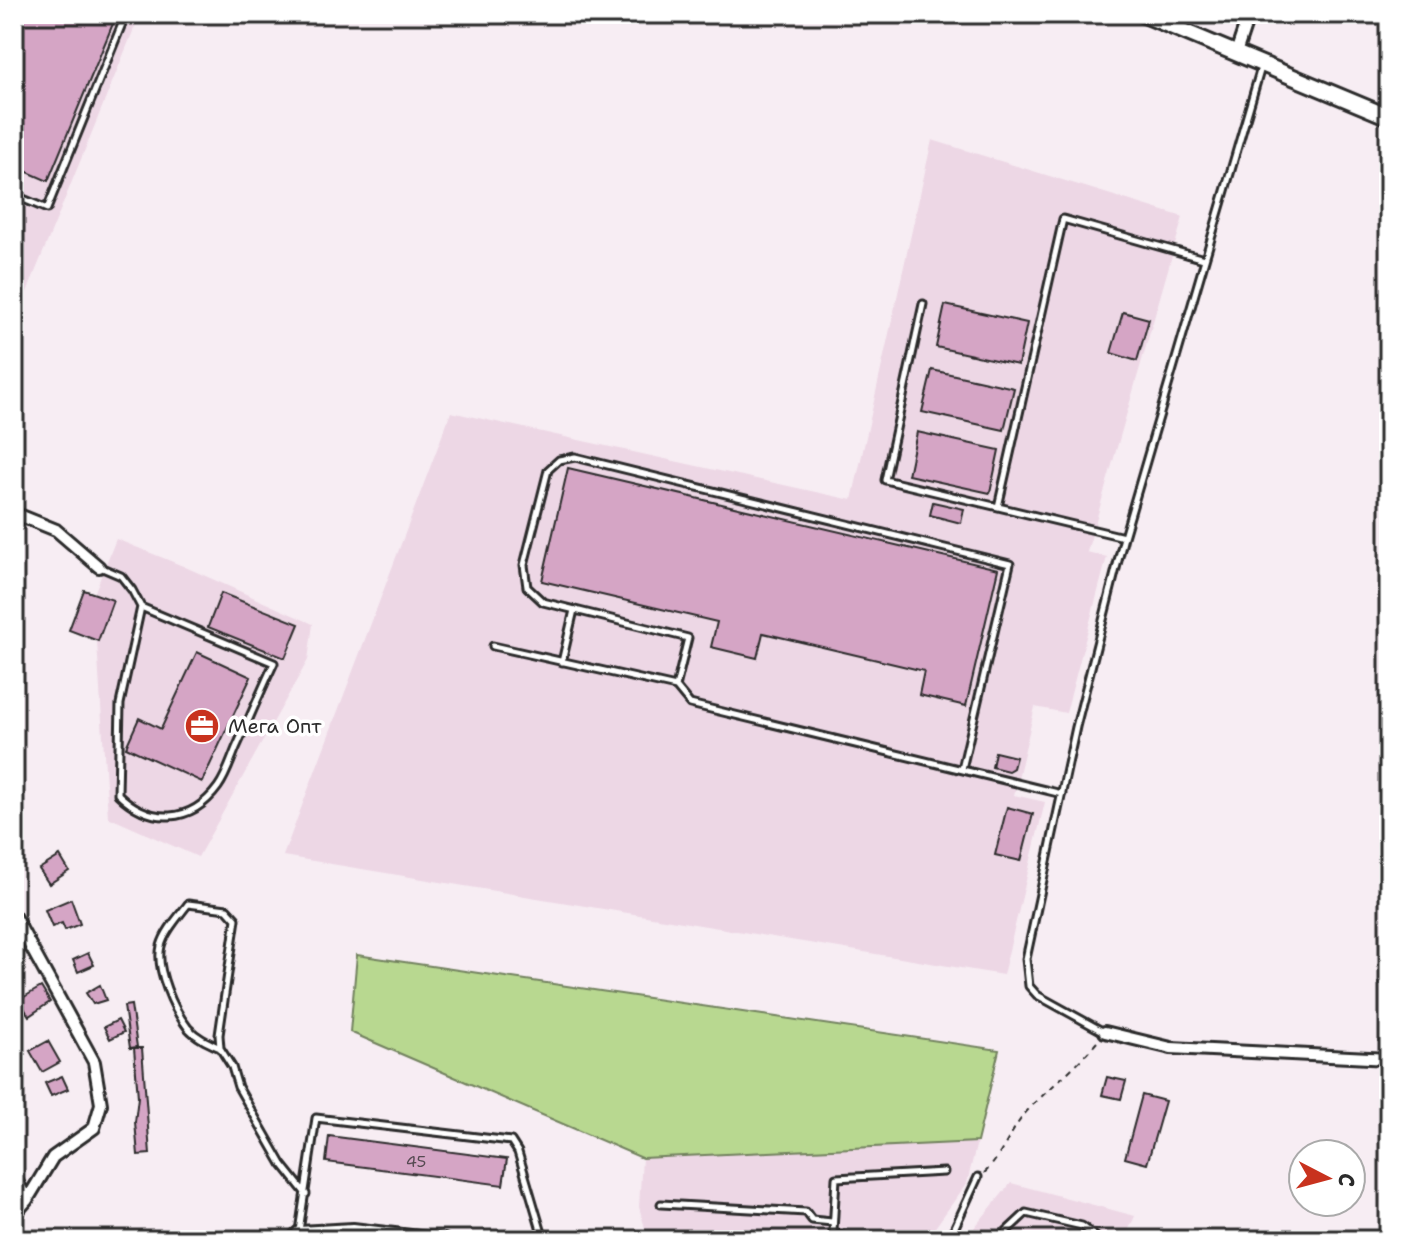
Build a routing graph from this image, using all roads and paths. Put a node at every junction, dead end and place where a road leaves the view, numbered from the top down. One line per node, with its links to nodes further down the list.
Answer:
1 (126, 14): 7 (lane)
2 (1142, 14): 4 (main road)
3 (1249, 14): 4 (street)
4 (1236, 53): 5 (main road)
5 (1262, 63): 6 (main road); 8 (lane)
6 (1389, 117)
7 (14, 195)
8 (1204, 259): 10 (lane); 12 (lane)
9 (923, 304): 10 (lane)
10 (998, 507): 12 (lane)
11 (14, 513): 13 (street)
12 (1124, 537): 20 (lane)
13 (99, 567): 14 (lane)
14 (141, 607): 14 (lane)
15 (574, 610): 17 (lane); 18 (lane); 19 (lane)
16 (493, 646): 17 (lane)
17 (562, 662): 18 (lane)
18 (676, 687): 19 (lane)
19 (962, 769): 20 (lane)
20 (1062, 794): 22 (lane)
21 (14, 916): 29 (street)
22 (1105, 1032): 24 (street); 27 (path)
23 (220, 1048): 23 (lane); 28 (lane)
24 (1389, 1059)
25 (944, 1172): 32 (lane)
26 (14, 1176): 29 (street)
27 (978, 1177): 37 (lane)
28 (306, 1194): 33 (lane); 35 (lane)
29 (27, 1200): 31 (street)
30 (661, 1204): 32 (lane)
31 (14, 1215)
32 (832, 1222): 36 (lane)
33 (295, 1236): 34 (street)
34 (444, 1240)
35 (544, 1240)
36 (853, 1240)
37 (942, 1240)
38 (997, 1240): 39 (lane)
39 (1094, 1240)

